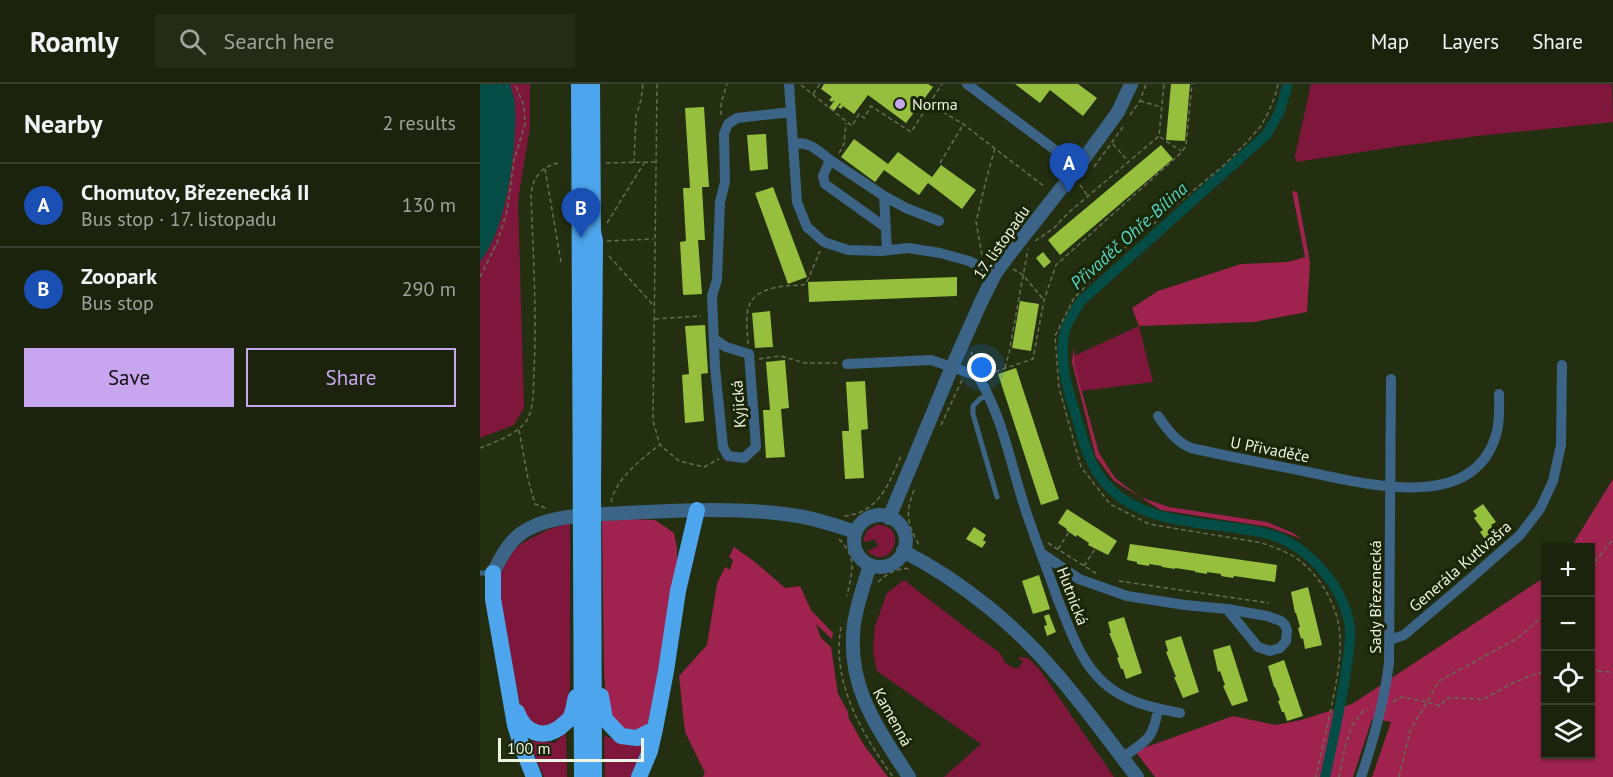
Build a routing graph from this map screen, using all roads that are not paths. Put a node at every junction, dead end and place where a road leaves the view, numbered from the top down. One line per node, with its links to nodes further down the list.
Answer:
1 (579, 84): 24 (highway)
2 (592, 84): 24 (highway)
3 (789, 84): 6 (street)
4 (968, 84): 9 (street)
5 (1131, 84): 9 (street, 17. listopadu)
6 (791, 112): 7 (street); 15 (street, Kyjická)
7 (794, 148): 8 (street); 13 (street)
8 (831, 161): 10 (street); 12 (street)
9 (1078, 167): 14 (street, 17. listopadu)
10 (884, 196): 11 (street); 12 (street)
11 (939, 221)
12 (885, 227): 13 (street)
13 (886, 250): 14 (street)
14 (995, 274): 18 (street, 17. listopadu)
15 (714, 339): 15 (street, Kyjická)
16 (847, 364): 18 (street)
17 (1562, 365): 35 (street, Generála Kutlvašra)
18 (952, 367): 21 (street); 27 (street, 17. listopadu)
19 (1390, 379): 23 (street, Sady Březenecká)
20 (1499, 394): 23 (street)
21 (990, 397): 25 (lane); 31 (street)
22 (1158, 416): 23 (street, U Přivaděče)
23 (1390, 486): 35 (street, Sady Březenecká)
24 (587, 489): 29 (highway)
25 (998, 497)
26 (697, 510): 28 (street); 33 (street); 41 (highway)
27 (889, 518): 28 (street); 30 (street)
28 (856, 532): 32 (street)
29 (587, 547): 36 (highway); 37 (highway)
30 (903, 551): 32 (street); 42 (street)
31 (1041, 553): 34 (street, Hutnická); 39 (street, Hutnická)
32 (870, 565): 47 (street, Kamenná)
33 (487, 573): 38 (highway)
34 (1227, 609): 34 (street, Hutnická)
35 (1390, 640): 49 (street, Sady Březenecká)
36 (593, 651): 41 (highway); 45 (highway)
37 (581, 675): 38 (highway); 44 (highway)
38 (511, 697): 43 (highway)
39 (1158, 709): 40 (street, Hutnická); 42 (street)
40 (1180, 713)
41 (655, 729): 46 (highway)
42 (1122, 758): 48 (street)
43 (534, 777)
44 (582, 777)
45 (594, 777)
46 (639, 777)
47 (909, 777)
48 (1137, 777)
49 (1361, 777)

